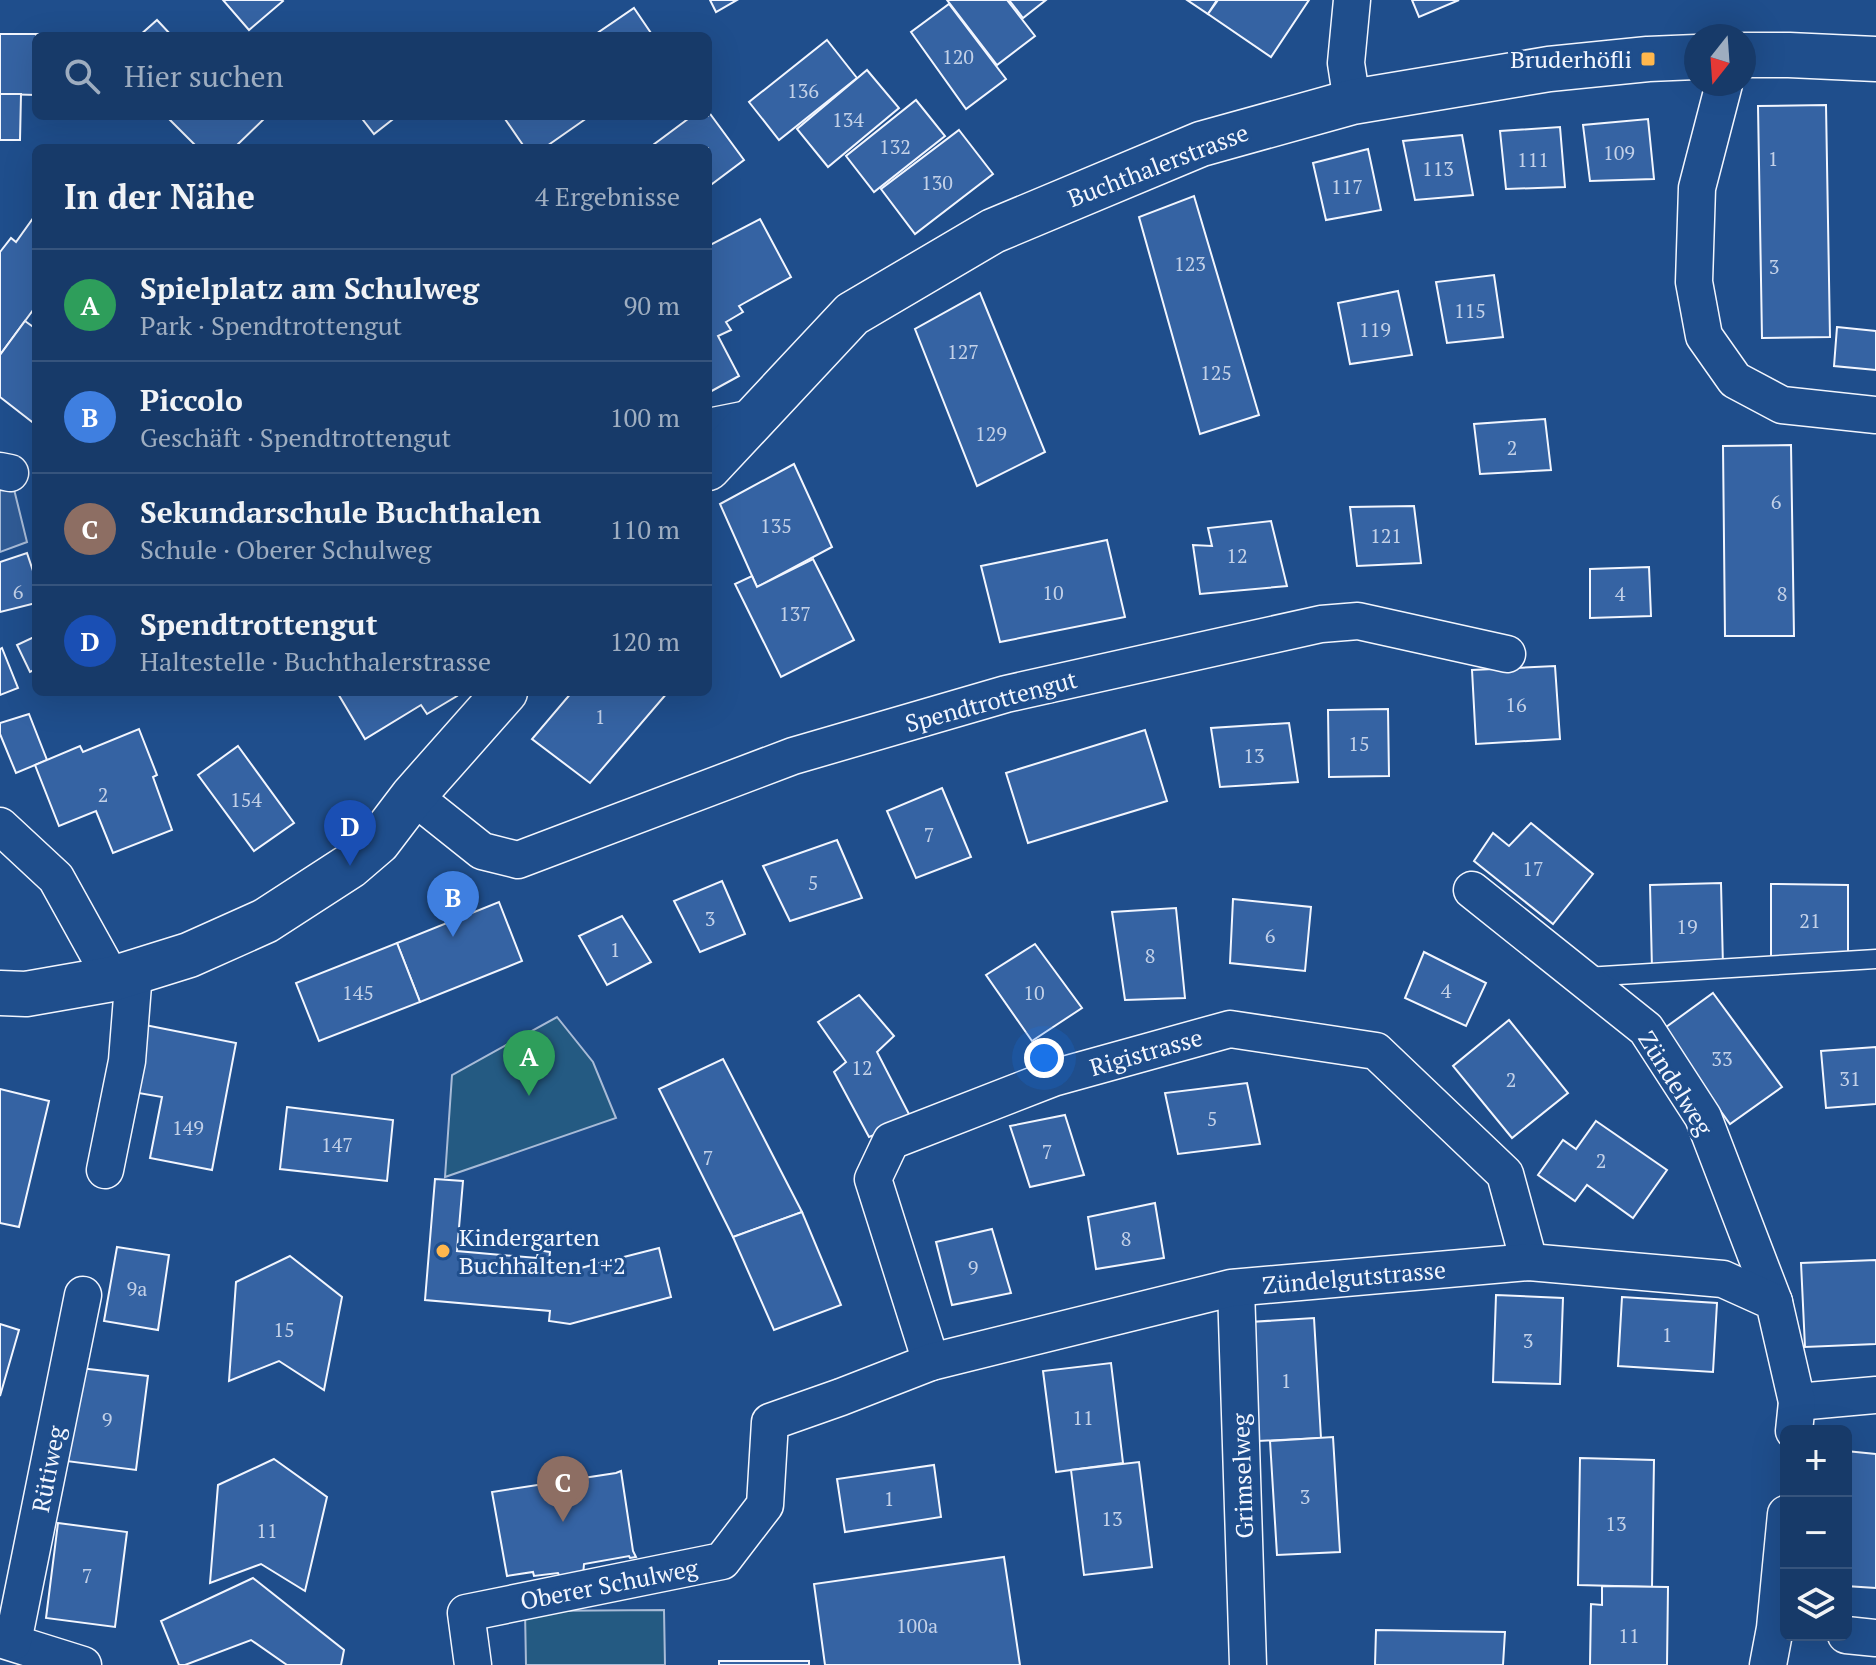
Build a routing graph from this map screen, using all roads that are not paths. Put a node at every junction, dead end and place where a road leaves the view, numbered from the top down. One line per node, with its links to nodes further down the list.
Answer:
1 (1352, 0): 6 (street)
2 (1756, 55): 4 (street)
3 (1684, 58): 6 (street, Buchthalerstrasse)
4 (1876, 59)
5 (1721, 96): 7 (street)
6 (1352, 102): 8 (street, Buchthalerstrasse)
7 (1876, 415)
8 (753, 418): 9 (street); 10 (street, Buchthalerstrasse)
9 (712, 426)
10 (712, 464)
11 (1507, 654): 13 (street, Spendtrottengut)
12 (488, 699): 13 (street)
13 (413, 796): 17 (street)
14 (0, 826): 17 (street)
15 (1472, 890): 18 (street, Zündelweg)
16 (1876, 959): 18 (lane)
17 (123, 976): 19 (street); 20 (street)
18 (1579, 977): 24 (street, Zündelweg)
19 (0, 993)
20 (105, 1170)
21 (1529, 1262): 22 (street, Zündelgutstrasse); 24 (street, Zündelgutstrasse); 25 (street, Rigistrasse)
22 (1236, 1288): 25 (street, Zündelgutstrasse); 35 (street, Grimselweg)
23 (83, 1295): 32 (street, Rütiweg)
24 (1774, 1302): 28 (street)
25 (931, 1362): 27 (street, Zündelgutstrasse)
26 (1876, 1395): 28 (street)
27 (841, 1397): 34 (street, Oberer Schulweg)
28 (1796, 1417)
29 (1780, 1628): 36 (street)
30 (1852, 1636): 31 (street)
31 (1876, 1638)
32 (6, 1641): 33 (street, Rütiweg)
33 (83, 1665)
34 (473, 1665)
35 (1248, 1665)
36 (1768, 1665)

